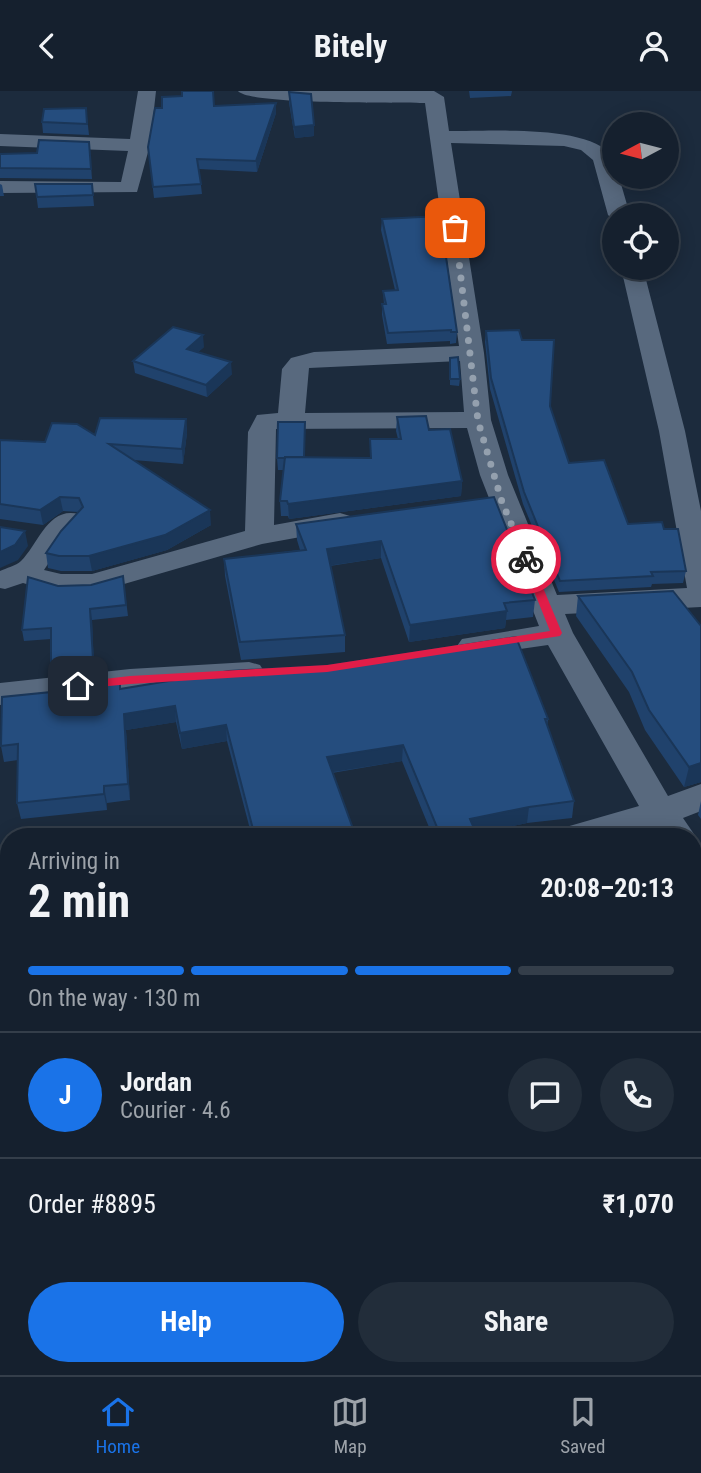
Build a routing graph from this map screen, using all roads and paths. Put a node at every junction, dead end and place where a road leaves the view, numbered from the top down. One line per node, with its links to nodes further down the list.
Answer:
1 (147, 91): 6 (street)
2 (247, 91): 3 (street)
3 (434, 94): 4 (street)
4 (440, 137): 8 (street); 10 (street)
5 (0, 140): 6 (street)
6 (139, 145): 7 (street)
7 (0, 187)
8 (616, 203)
9 (635, 280): 17 (street)
10 (472, 353): 11 (street); 12 (street)
11 (291, 421): 12 (street); 15 (street)
12 (478, 421): 19 (street)
13 (369, 518): 15 (street)
14 (48, 531): 16 (street)
15 (259, 535): 16 (street)
16 (10, 578)
17 (701, 587)
18 (701, 597): 19 (street)
19 (551, 619): 20 (street); 24 (street)
20 (449, 650)
21 (275, 671): 22 (street)
22 (0, 694)
23 (701, 797): 24 (street)
24 (669, 825): 25 (street)
25 (646, 828)

